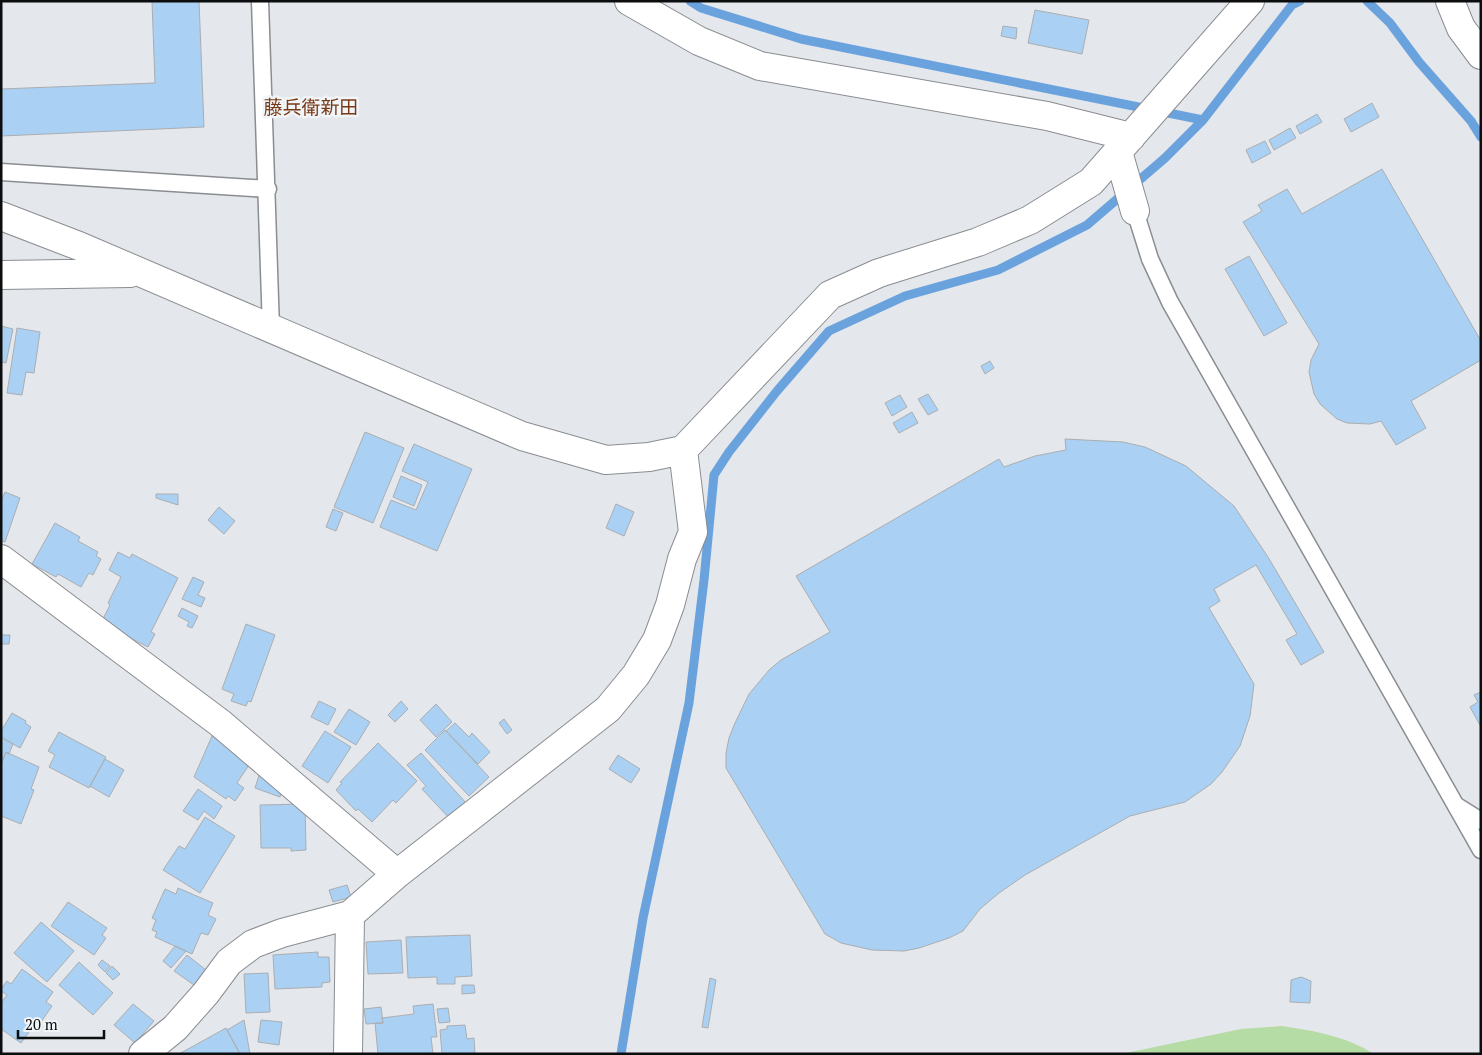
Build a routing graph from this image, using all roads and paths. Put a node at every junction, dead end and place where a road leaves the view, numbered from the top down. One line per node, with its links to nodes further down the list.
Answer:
1 (260, 1): 8 (lane)
2 (629, 1): 6 (street)
3 (1250, 1): 6 (street)
4 (1450, 1): 5 (street)
5 (1481, 55)
6 (1124, 155): 9 (street); 14 (street)
7 (1, 172): 8 (lane)
8 (268, 189): 13 (lane)
9 (1135, 211): 16 (lane)
10 (1, 216): 11 (street)
11 (139, 273): 12 (street); 13 (street)
12 (1, 275)
13 (271, 329): 14 (street)
14 (684, 459): 19 (street)
15 (1, 559): 19 (street)
16 (1455, 805): 17 (lane); 18 (lane)
17 (1481, 822)
18 (1481, 850)
19 (397, 874): 20 (street)
20 (350, 915): 21 (street); 22 (street)
21 (142, 1054)
22 (348, 1054)

